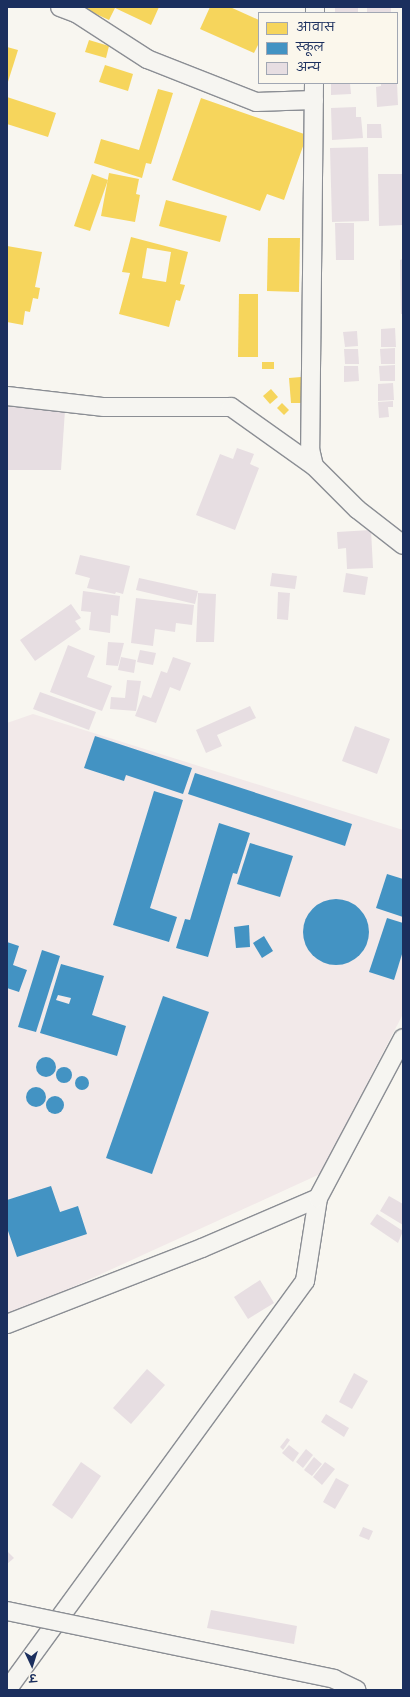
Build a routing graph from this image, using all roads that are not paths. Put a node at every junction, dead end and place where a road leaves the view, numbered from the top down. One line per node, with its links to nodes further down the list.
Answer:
1 (60, 7): 2 (street)
2 (314, 92): 4 (street)
3 (7, 396): 4 (street)
4 (314, 466): 5 (street)
5 (403, 545)
6 (403, 1038): 8 (street)
7 (403, 1052): 8 (street)
8 (335, 1167): 9 (street)
9 (318, 1198): 10 (street); 12 (street)
10 (7, 1324)
11 (7, 1611): 13 (street, bridge)
12 (7, 1690)
13 (357, 1690)

